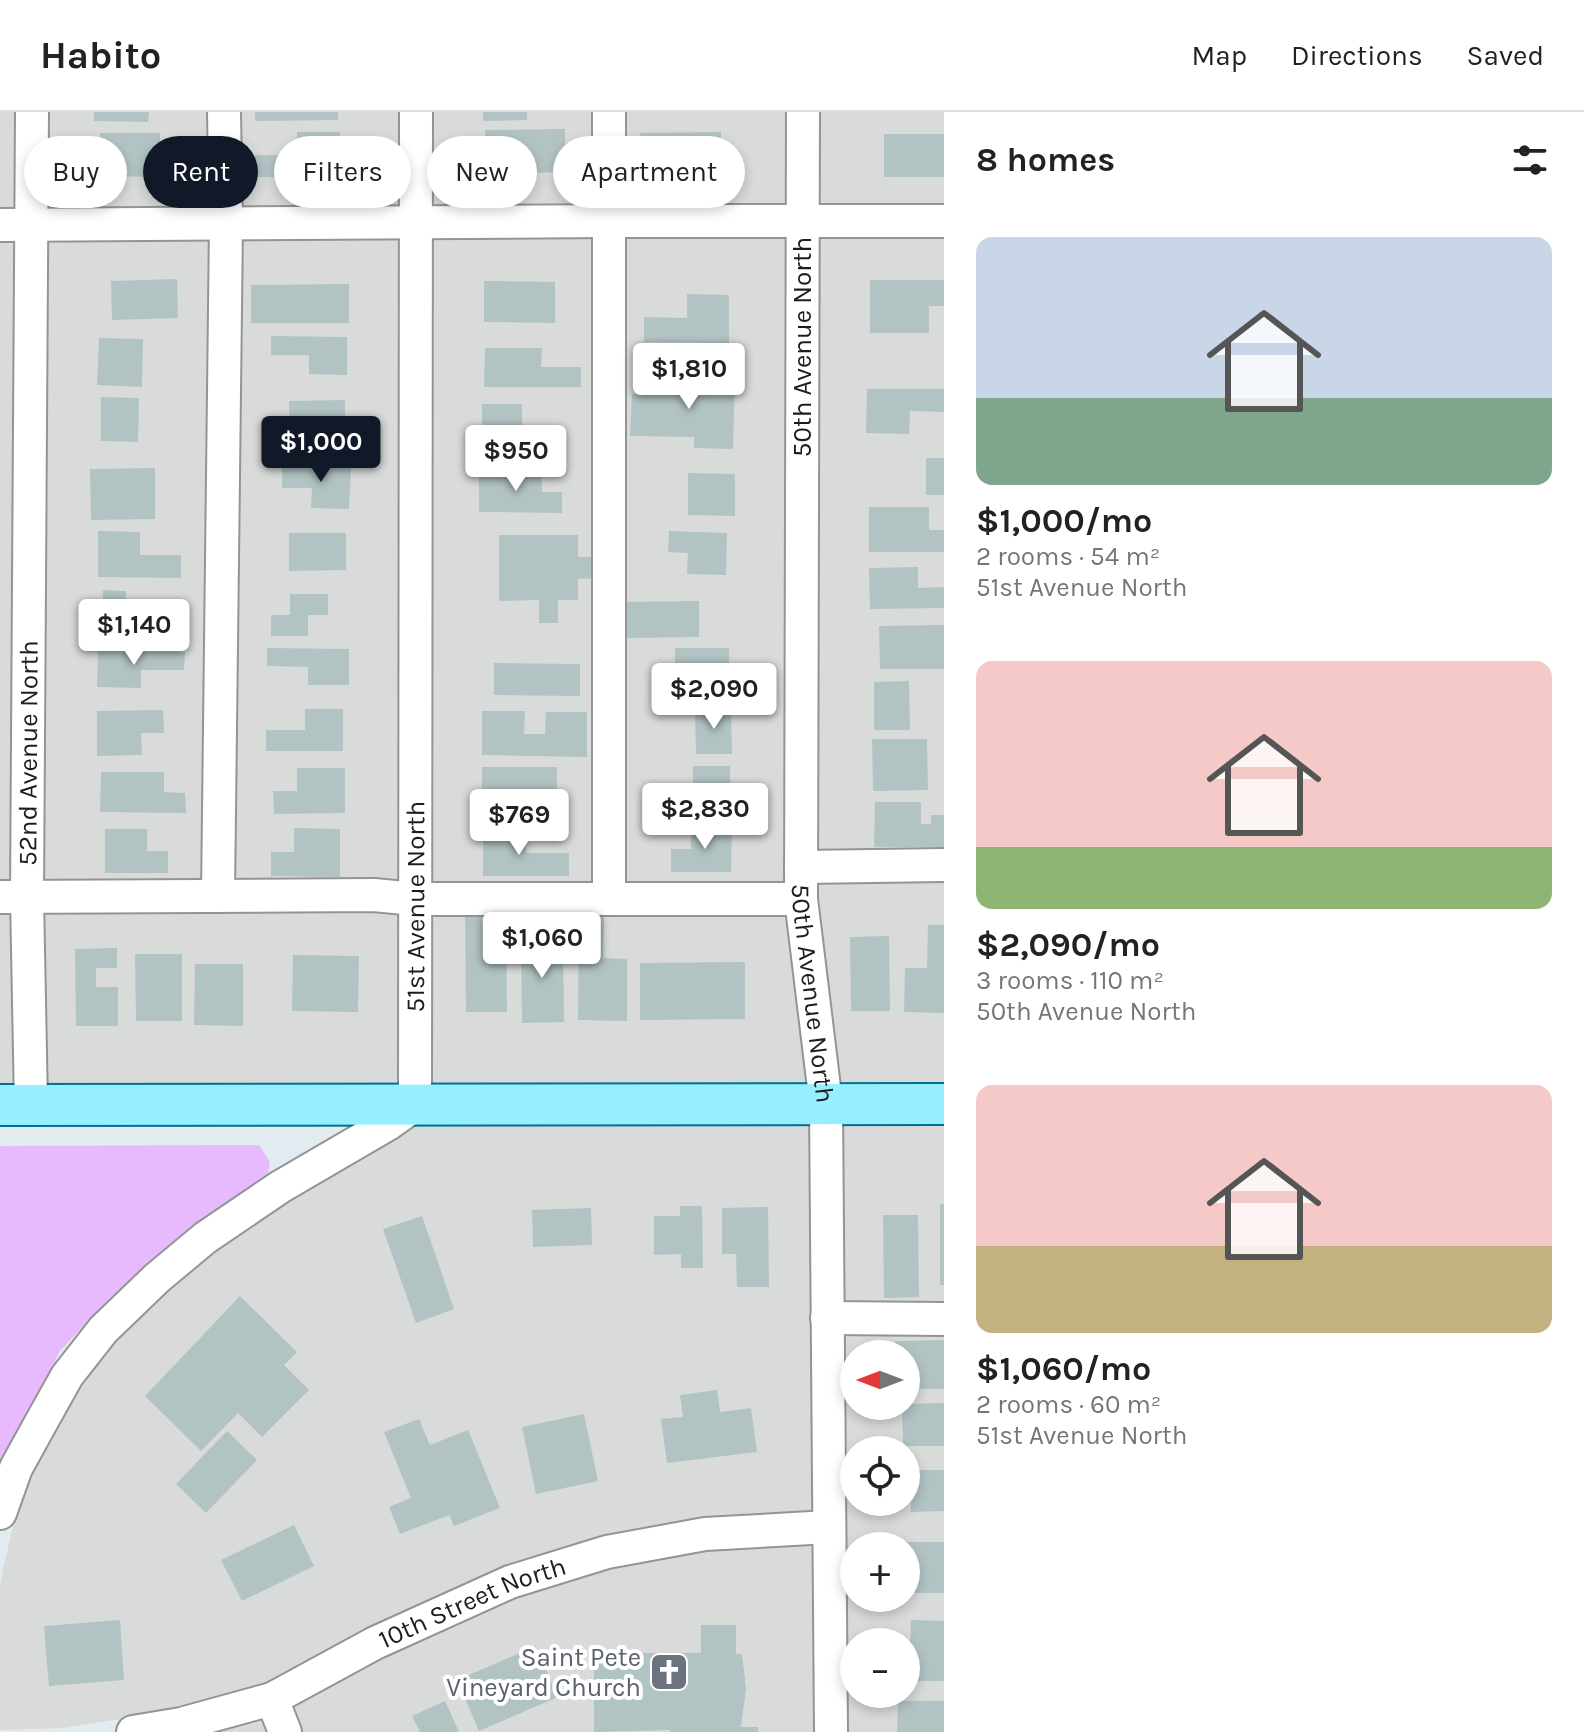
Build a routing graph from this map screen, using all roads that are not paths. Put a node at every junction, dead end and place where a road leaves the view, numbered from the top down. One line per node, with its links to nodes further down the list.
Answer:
1 (32, 112): 12 (street, 52nd Avenue North)
2 (224, 112): 9 (street)
3 (416, 112): 10 (street, 51st Avenue North)
4 (609, 112): 6 (street)
5 (803, 112): 8 (street, 50th Avenue North)
6 (609, 221): 8 (street); 10 (street); 18 (street)
7 (944, 221): 8 (street)
8 (802, 222): 14 (street, 50th Avenue North)
9 (226, 224): 10 (street); 12 (street); 15 (street)
10 (416, 224): 17 (street, 51st Avenue North)
11 (0, 225): 12 (street)
12 (32, 225): 16 (street, 52nd Avenue North)
13 (944, 865): 14 (street)
14 (801, 883): 18 (street); 19 (street, 50th Avenue North)
15 (218, 896): 16 (street); 17 (street)
16 (13, 897): 21 (street, 52nd Avenue North)
17 (415, 899): 18 (street); 22 (street, 51st Avenue North)
18 (609, 899)
19 (826, 1104): 20 (main road); 22 (main road); 23 (street, 50th Avenue North)
20 (944, 1104)
21 (15, 1105): 22 (main road)
22 (415, 1105): 25 (street)
23 (827, 1318): 24 (street); 26 (street, 50th Avenue North)
24 (944, 1319)
25 (0, 1513)
26 (829, 1527): 27 (street, 10th Street North); 30 (street, 50th Avenue North)
27 (272, 1699): 28 (street, 10th Street North); 29 (street)
28 (133, 1732)
29 (285, 1732)
30 (831, 1732)

